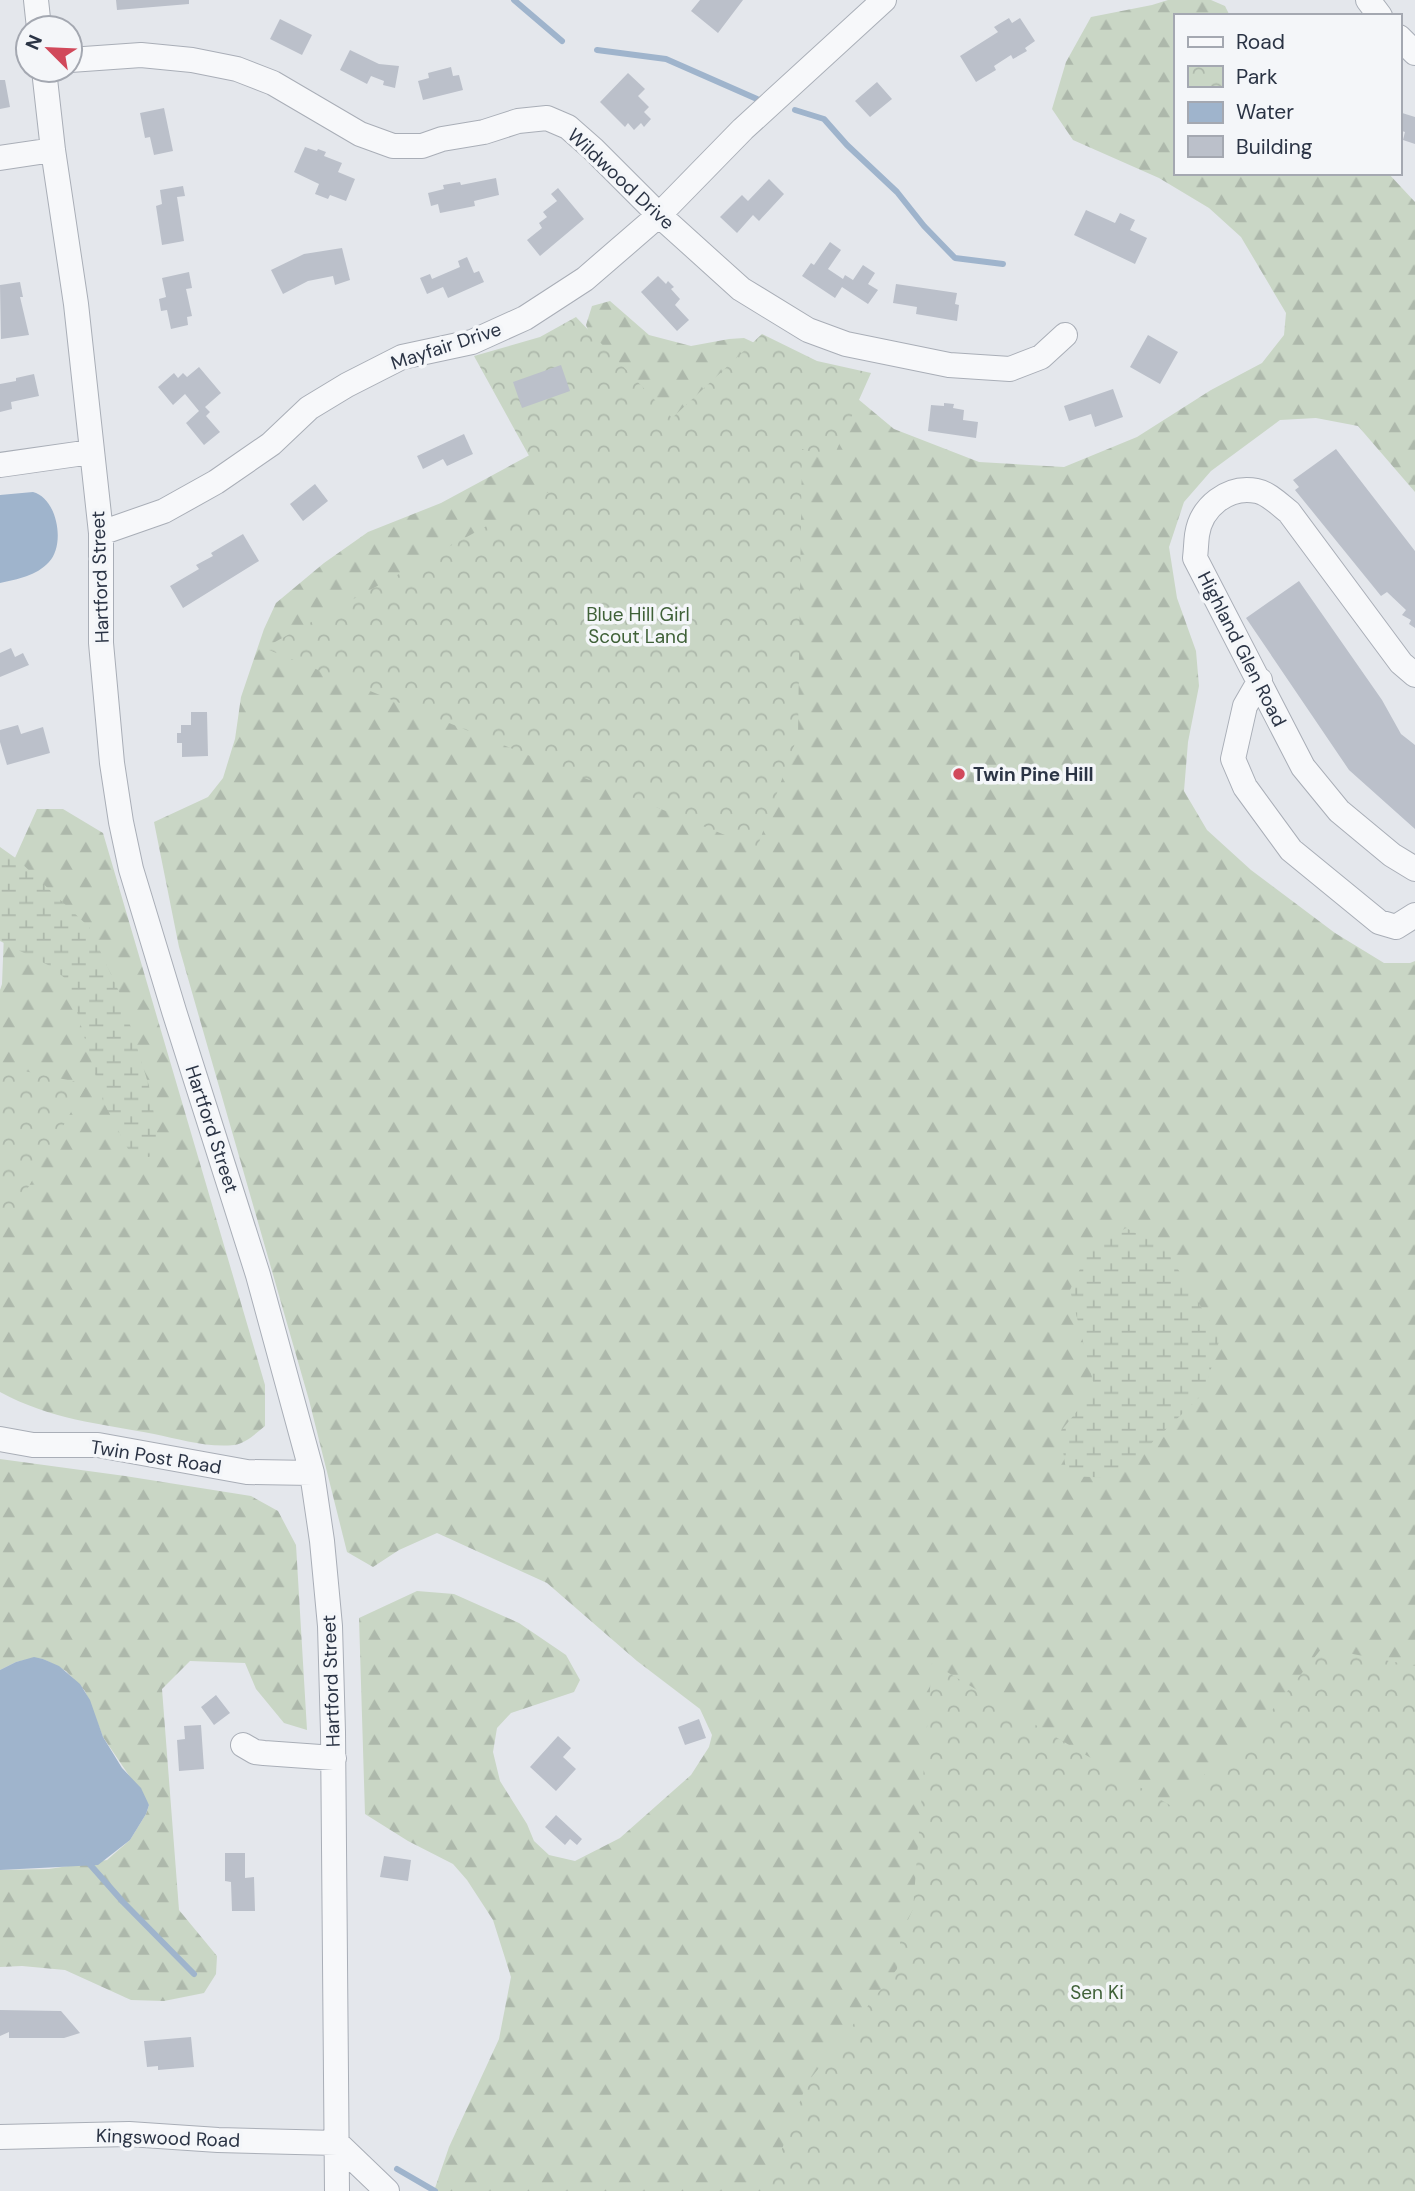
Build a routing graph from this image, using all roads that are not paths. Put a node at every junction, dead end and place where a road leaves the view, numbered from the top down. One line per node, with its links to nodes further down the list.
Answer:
1 (884, 0): 8 (street, Mayfair Drive)
2 (1401, 39): 3 (street)
3 (1415, 53)
4 (84, 59): 8 (street, Wildwood Drive)
5 (46, 84): 6 (street, Hartford Street)
6 (53, 150): 7 (street); 10 (street, Hartford Street)
7 (0, 158)
8 (659, 215): 9 (street, Wildwood Drive); 12 (street, Mayfair Drive)
9 (1065, 335)
10 (91, 452): 11 (street); 12 (street, Hartford Street)
11 (0, 466)
12 (101, 533): 18 (street, Hartford Street)
13 (1415, 675): 14 (street, Highland Glen Road)
14 (1260, 680): 15 (street, Highland Glen Road); 16 (street)
15 (1415, 869)
16 (1415, 915)
17 (0, 1439): 18 (street, Twin Post Road)
18 (312, 1473): 20 (street, Hartford Street)
19 (243, 1745): 20 (street)
20 (334, 1758): 22 (street, Hartford Street)
21 (0, 2137): 22 (street, Kingswood Road)
22 (337, 2143): 23 (street, Hartford Street); 24 (street)
23 (337, 2191)
24 (387, 2191)

